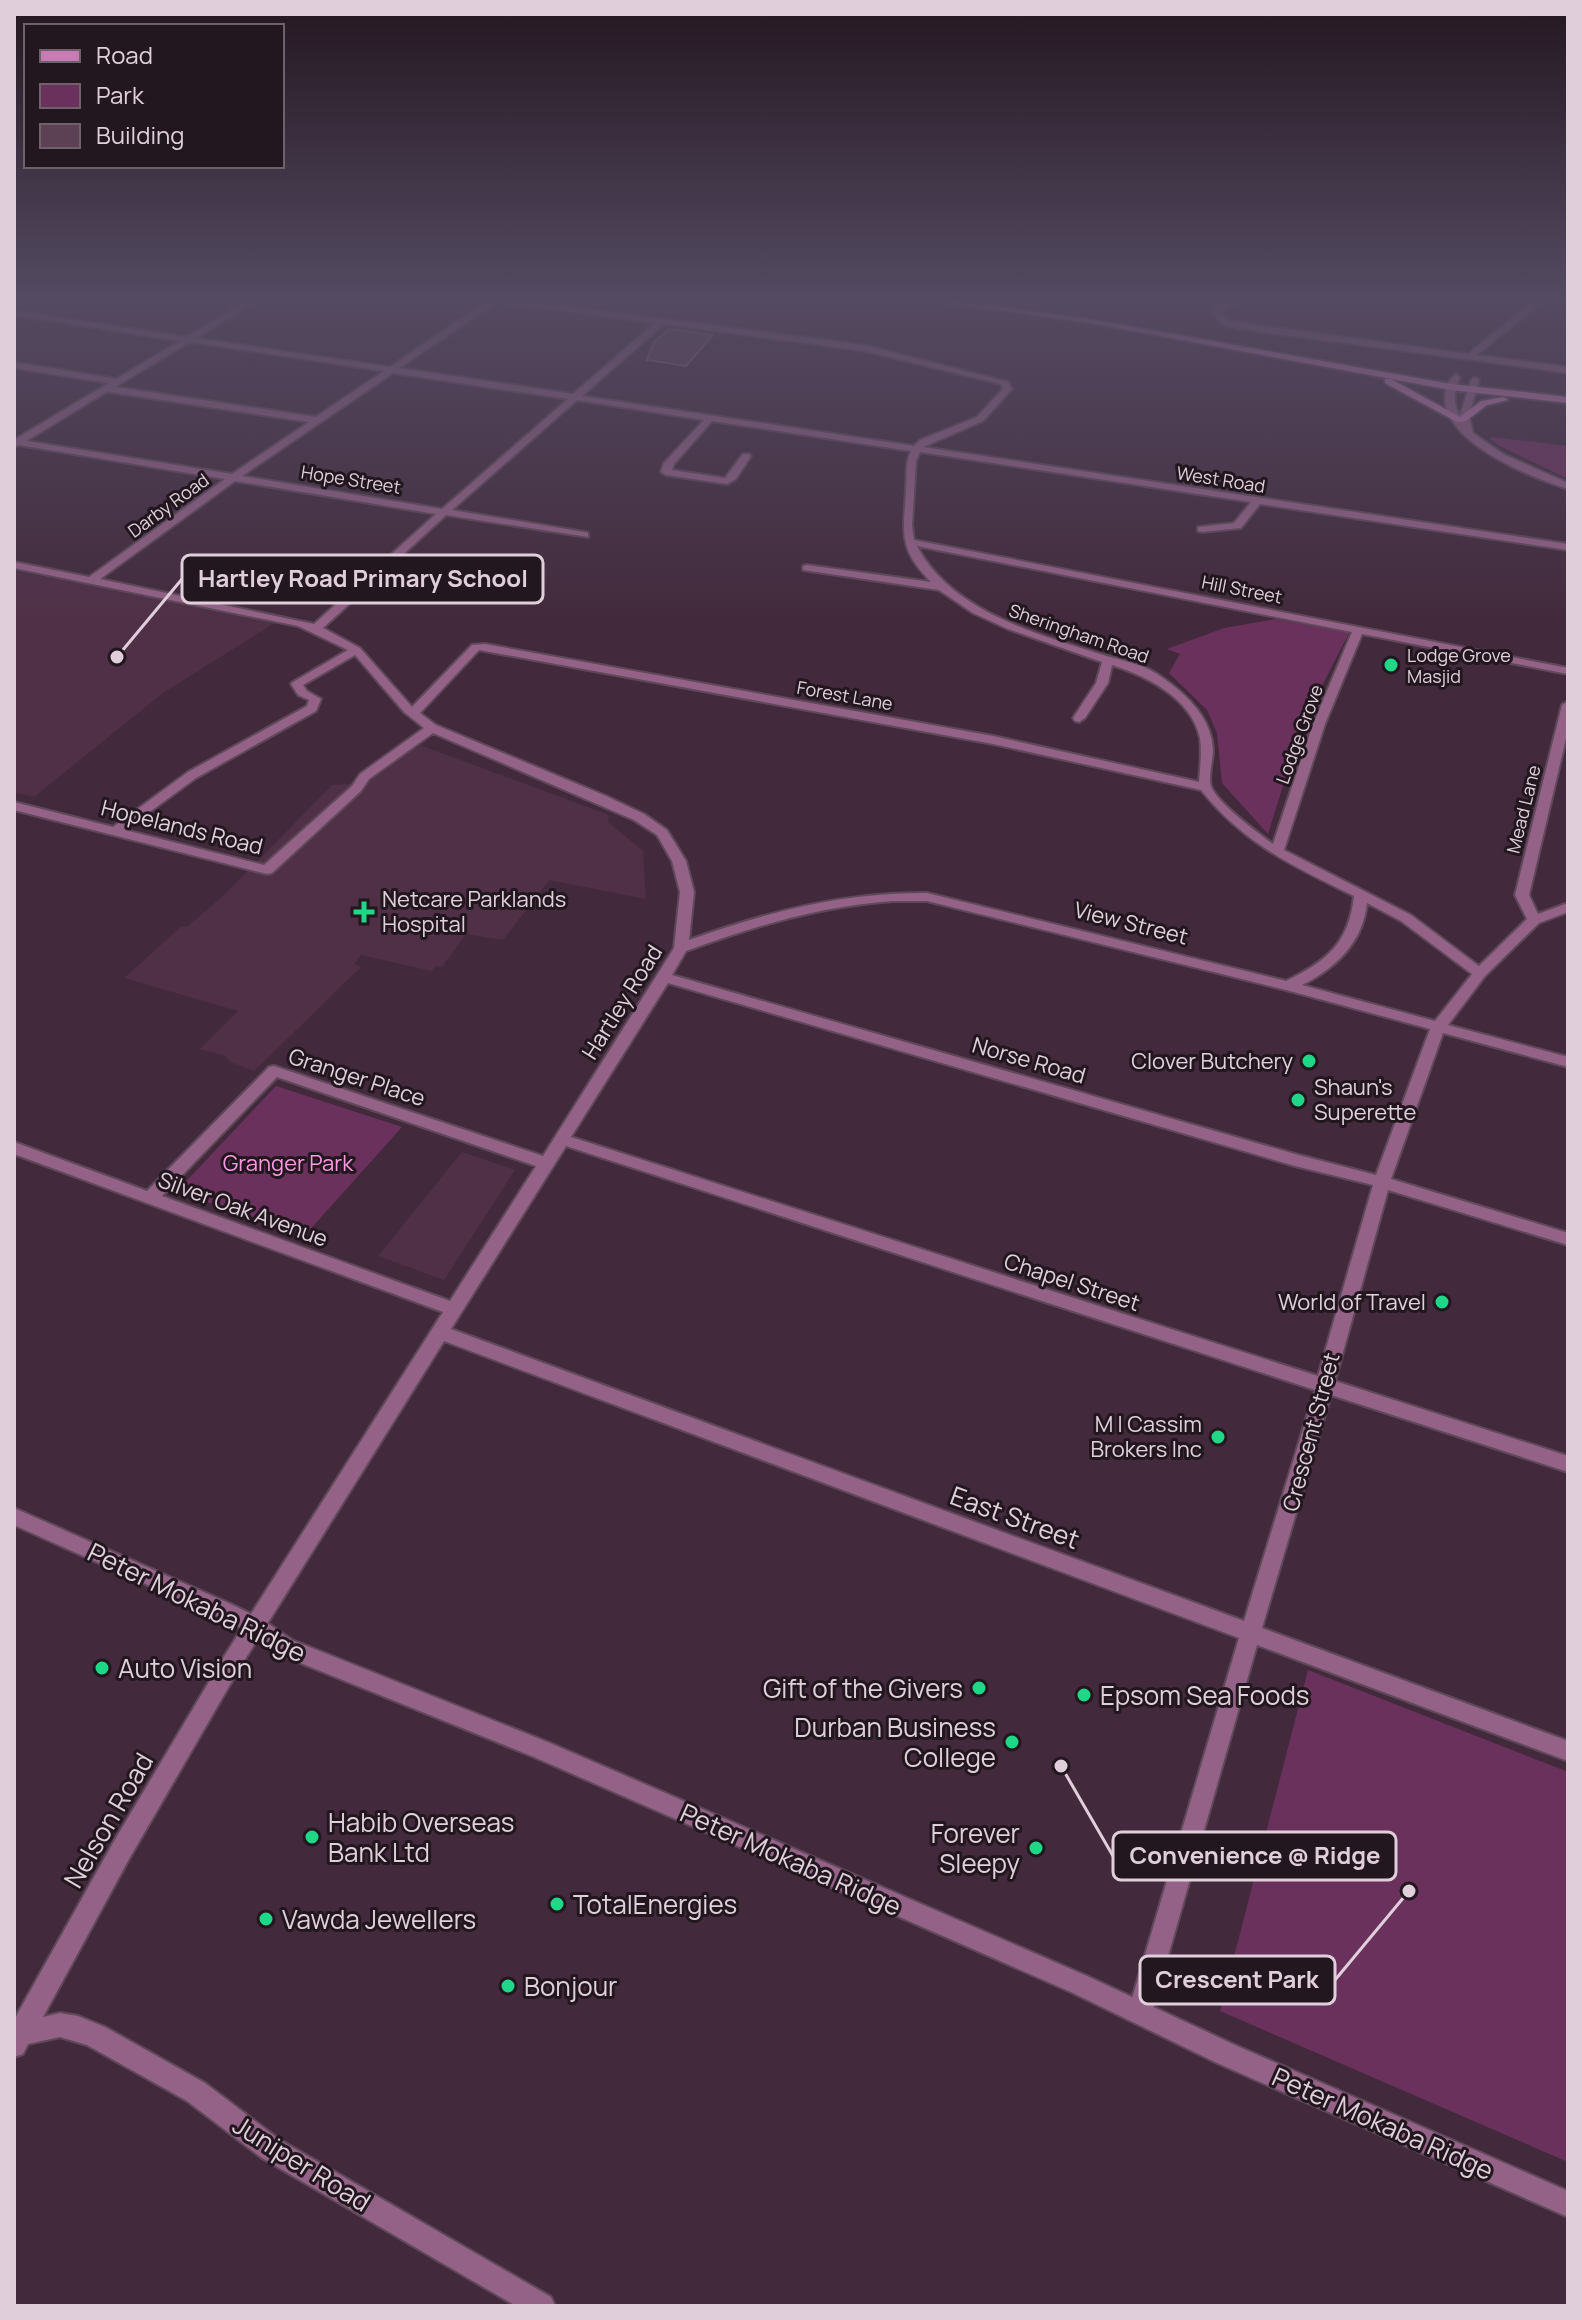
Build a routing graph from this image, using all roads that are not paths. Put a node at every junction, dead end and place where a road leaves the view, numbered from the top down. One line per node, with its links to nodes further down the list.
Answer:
1 (84, 403): 14 (street)
2 (205, 403): 12 (street)
3 (342, 403): 12 (street, Darby Road)
4 (567, 403): 20 (street)
5 (609, 403): 11 (street, West Road)
6 (997, 403): 15 (street)
7 (1426, 403): 13 (main road)
8 (1449, 403): 13 (street)
9 (1468, 403): 13 (street)
10 (1484, 403): 13 (main road)
11 (710, 418): 15 (street, West Road); 16 (street)
12 (317, 420): 17 (street, Darby Road)
13 (1462, 423): 18 (street)
14 (16, 443): 17 (street, Hope Street)
15 (915, 449): 19 (street, West Road); 23 (street)
16 (746, 456)
17 (233, 478): 20 (street, Hope Street); 27 (street, Darby Road)
18 (1568, 486)
19 (1257, 501): 21 (street); 24 (street, West Road)
20 (443, 513): 22 (street, Hope Street); 29 (street)
21 (1202, 529)
22 (584, 535)
23 (910, 542): 28 (street, Sheringham Road); 30 (street, Hill Street)
24 (1568, 547)
25 (14, 565): 27 (street, Hartley Road)
26 (807, 568): 28 (street)
27 (92, 580): 29 (street, Hartley Road)
28 (944, 587): 32 (street, Sheringham Road)
29 (315, 629): 31 (street, Hartley Road)
30 (1358, 630): 33 (street, Hill Street); 41 (street, Lodge Grove)
31 (356, 650): 35 (street, Hartley Road); 40 (street)
32 (1108, 660): 36 (street); 38 (street, Sheringham Road)
33 (1568, 671)
34 (1568, 705): 44 (street, Mead Lane)
35 (413, 713): 37 (street, Hartley Road); 38 (street, Forest Lane)
36 (1079, 718)
37 (432, 728): 40 (street, Hopelands Road); 45 (street, Hartley Road)
38 (1205, 787): 41 (street)
39 (14, 806): 40 (street, Hopelands Road)
40 (116, 831)
41 (1277, 852): 42 (street)
42 (1361, 895): 46 (street); 48 (street)
43 (1568, 907): 44 (street, Crescent Street)
44 (1534, 920): 46 (street, Crescent Street)
45 (681, 948): 47 (street, Hartley Road); 48 (street, View Street)
46 (1480, 973): 49 (street, Crescent Street)
47 (664, 977): 51 (street, Hartley Road); 54 (street, Norse Road)
48 (1288, 986): 49 (street, View Street)
49 (1438, 1028): 50 (street, View Street); 54 (street, Crescent Street)
50 (1568, 1062)
51 (564, 1140): 53 (street, Hartley Road); 59 (street, Chapel Street)
52 (14, 1148): 55 (street, Silver Oak Avenue)
53 (548, 1164): 55 (street, Granger Place); 57 (street, Hartley Road)
54 (1382, 1182): 56 (street, Norse Road); 59 (street, Crescent Street)
55 (150, 1198): 57 (street, Silver Oak Avenue)
56 (1568, 1239)
57 (456, 1310): 58 (street, Hartley Road)
58 (442, 1333): 62 (street, Hartley Road); 63 (street, East Street)
59 (1322, 1386): 60 (street, Chapel Street); 63 (street, Crescent Street)
60 (1568, 1464)
61 (14, 1516): 62 (street, Peter Mokaba Ridge)
62 (256, 1626): 65 (street, Peter Mokaba Ridge); 66 (street, Nelson Road)
63 (1251, 1632): 64 (street, East Street); 65 (street, Crescent Street)
64 (1568, 1751)
65 (1140, 2012): 67 (street, Peter Mokaba Ridge)
66 (16, 2037): 68 (street, Juniper Road)
67 (1568, 2204)
68 (542, 2306)

